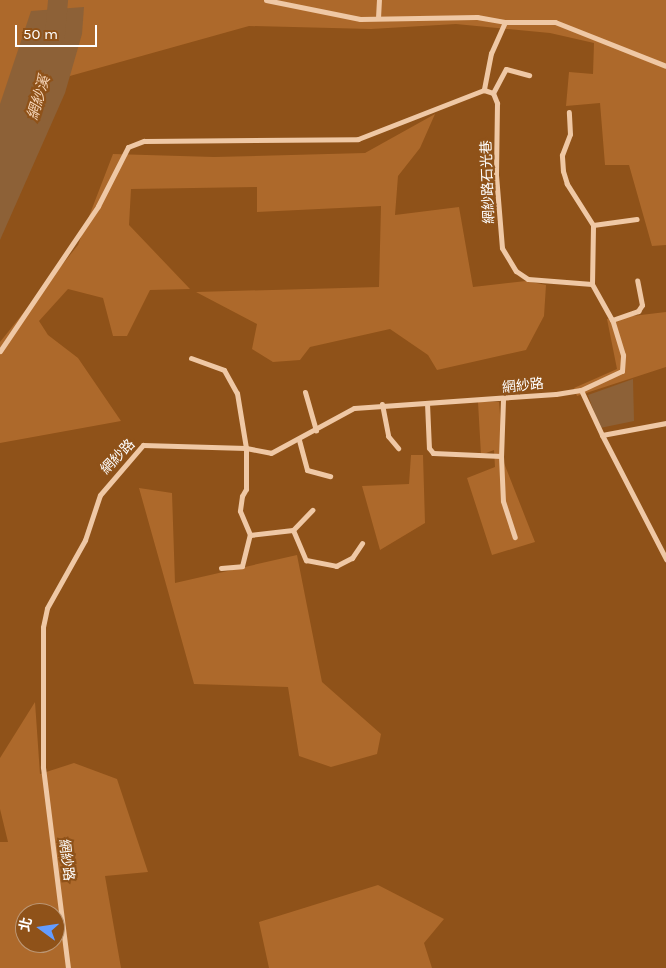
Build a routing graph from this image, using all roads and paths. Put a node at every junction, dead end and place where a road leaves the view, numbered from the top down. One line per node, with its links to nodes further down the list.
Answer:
1 (266, 0): 3 (street)
2 (379, 0): 3 (street)
3 (378, 18): 4 (street)
4 (505, 22): 5 (street); 7 (street)
5 (666, 66)
6 (529, 75): 8 (street)
7 (484, 90): 8 (street); 15 (street)
8 (493, 93): 13 (street, 網紗路石光巷)
9 (570, 112): 11 (street)
10 (637, 219): 11 (street)
11 (593, 225): 13 (street)
12 (637, 280): 14 (street)
13 (592, 284): 14 (street)
14 (612, 320): 17 (street)
15 (0, 351)
16 (190, 358): 26 (street)
17 (581, 390): 19 (street, 網紗路); 24 (street)
18 (305, 392): 23 (street)
19 (503, 400): 20 (street, 網紗路); 28 (street)
20 (427, 403): 21 (street, 網紗路); 28 (street)
21 (382, 404): 23 (street, 網紗路); 27 (street)
22 (666, 423): 24 (street)
23 (316, 430): 25 (street, 網紗路)
24 (602, 435): 35 (street)
25 (299, 440): 26 (street, 網紗路); 29 (street)
26 (246, 448): 32 (street); 37 (street, 網紗路)
27 (398, 448)
28 (501, 456): 33 (street)
29 (330, 476)
30 (312, 510): 31 (street)
31 (293, 530): 32 (street); 34 (street)
32 (250, 534): 36 (street)
33 (515, 537)
34 (362, 543)
35 (666, 559)
36 (221, 568)
37 (68, 968)

